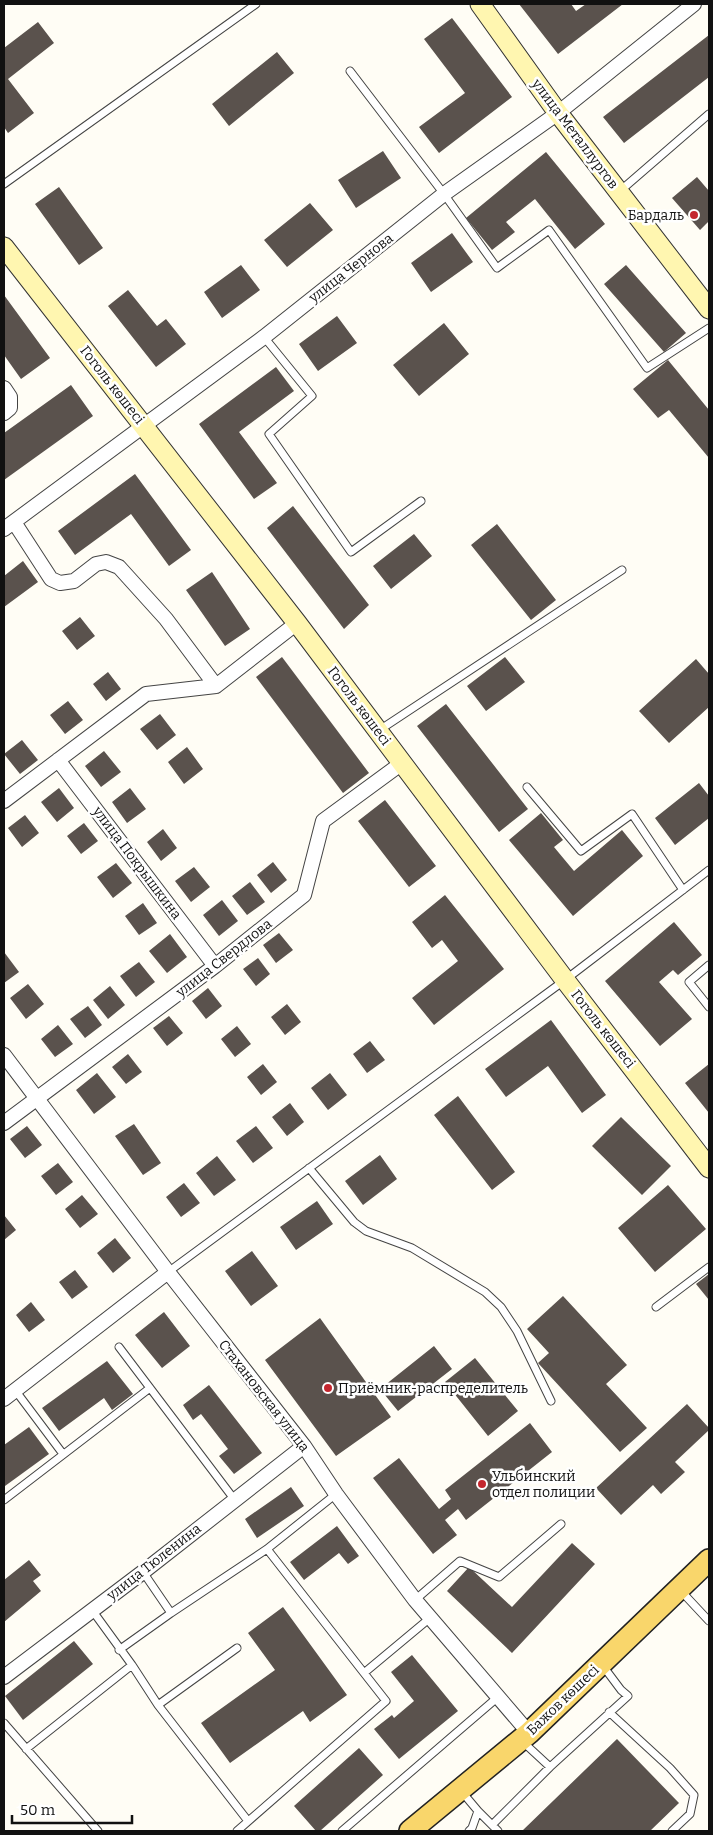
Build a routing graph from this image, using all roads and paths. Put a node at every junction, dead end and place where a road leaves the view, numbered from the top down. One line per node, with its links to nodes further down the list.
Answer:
1 (256, 4): 7 (lane)
2 (480, 4): 5 (main road, улица Металлургов)
3 (694, 4): 5 (street, улица Чернова)
4 (350, 72): 9 (lane)
5 (558, 113): 8 (main road, улица Металлургов); 9 (street, улица Чернова)
6 (709, 114): 8 (lane)
7 (4, 184)
8 (619, 192): 11 (main road, улица Металлургов)
9 (444, 194): 12 (lane); 13 (street, улица Чернова)
10 (4, 247): 16 (main road, Гоголь көшесі)
11 (709, 309)
12 (709, 328)
13 (264, 337): 16 (street, улица Чернова); 17 (lane)
14 (4, 388): 15 (street)
15 (4, 413)
16 (144, 426): 18 (street, улица Чернова); 20 (main road, Гоголь көшесі)
17 (421, 502)
18 (9, 526): 21 (street)
19 (622, 570): 22 (lane)
20 (297, 623): 21 (street); 22 (main road, Гоголь көшесі)
21 (216, 686): 23 (street)
22 (378, 731): 24 (main road, Гоголь көшесі)
23 (58, 760): 26 (street); 30 (street, улица Покрышкина)
24 (402, 763): 30 (street, улица Свердлова); 31 (main road, Гоголь көшесі)
25 (527, 787): 28 (lane)
26 (4, 801)
27 (709, 870): 28 (lane)
28 (683, 890): 31 (lane)
29 (709, 965): 32 (lane)
30 (215, 966): 34 (street, улица Свердлова)
31 (565, 980): 36 (lane); 37 (main road, Гоголь көшесі)
32 (709, 1007)
33 (4, 1055): 34 (street, Стахановская улица)
34 (37, 1099): 35 (street, улица Свердлова); 39 (street, Стахановская улица)
35 (4, 1124)
36 (310, 1168): 39 (lane); 45 (lane)
37 (709, 1168)
38 (709, 1267): 40 (lane)
39 (168, 1272): 43 (street); 46 (street, Стахановская улица)
40 (656, 1307)
41 (119, 1347): 42 (lane)
42 (150, 1388): 47 (lane); 49 (lane)
43 (15, 1390): 44 (street); 47 (lane)
44 (4, 1398)
45 (551, 1402)
46 (304, 1446): 48 (street, Стахановская улица); 49 (street, улица Тюленина)
47 (63, 1454): 50 (lane)
48 (336, 1494): 52 (lane); 56 (street, Стахановская улица)
49 (234, 1499): 54 (street, улица Тюленина)
50 (4, 1500)
51 (561, 1524): 56 (lane)
52 (267, 1549): 58 (lane); 65 (lane)
53 (709, 1560): 55 (main road, Бажов көшесі)
54 (143, 1572): 57 (street, улица Тюленина); 58 (lane)
55 (679, 1589): 60 (lane); 63 (main road, Бажов көшесі)
56 (414, 1600): 59 (street, Стахановская улица)
57 (92, 1610): 62 (lane); 66 (street, улица Тюленина)
58 (171, 1613): 62 (lane)
59 (430, 1618): 65 (lane); 67 (street, Стахановская улица)
60 (709, 1621)
61 (237, 1648): 68 (lane)
62 (120, 1650): 64 (lane)
63 (601, 1663): 69 (lane); 71 (main road, Бажов көшесі)
64 (132, 1666): 68 (lane); 72 (lane)
65 (364, 1673): 76 (lane)
66 (4, 1677)
67 (498, 1696): 71 (street, Стахановская улица); 80 (lane)
68 (158, 1705): 76 (lane)
69 (609, 1712): 73 (lane); 84 (lane)
70 (4, 1723): 72 (lane)
71 (525, 1736): 73 (lane); 74 (main road, Бажов көшесі)
72 (26, 1749): 78 (lane)
73 (550, 1767): 77 (lane)
74 (460, 1790): 75 (lane); 81 (main road, Бажов көшесі)
75 (478, 1811): 77 (lane); 82 (lane)
76 (248, 1821): 79 (lane)
77 (492, 1825): 83 (lane)
78 (98, 1831)
79 (237, 1831)
80 (342, 1831)
81 (410, 1831)
82 (469, 1831)
83 (498, 1831)
84 (672, 1831)

